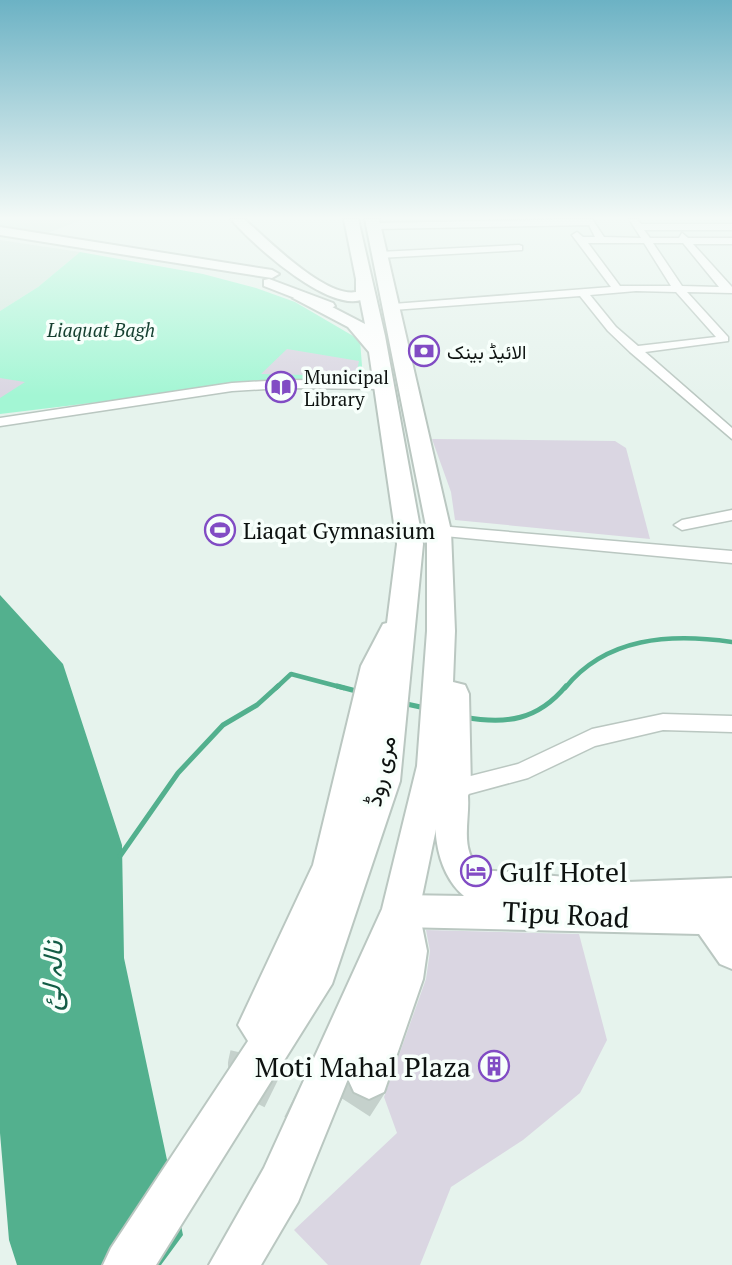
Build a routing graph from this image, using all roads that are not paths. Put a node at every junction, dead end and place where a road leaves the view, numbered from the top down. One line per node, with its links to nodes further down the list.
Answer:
1 (280, 278): 12 (main road)
2 (284, 278): 3 (main road)
3 (363, 278)
4 (364, 278): 14 (main road)
5 (385, 278): 13 (main road)
6 (609, 278): 9 (street)
7 (672, 278): 8 (street)
8 (678, 288): 9 (street); 10 (street); 15 (street)
9 (618, 290): 11 (street)
10 (729, 290)
11 (583, 293): 13 (street); 15 (street)
12 (301, 298): 14 (main road); 16 (main road)
13 (393, 307): 22 (main road)
14 (370, 312): 16 (main road)
15 (634, 350): 19 (street)
16 (379, 351): 17 (main road)
17 (384, 385): 18 (street); 24 (main road, مری روڈ)
18 (0, 422)
19 (732, 435)
20 (732, 515): 21 (street)
21 (682, 525)
22 (439, 531): 23 (street); 26 (main road)
23 (732, 557)
24 (377, 722): 32 (main road); 34 (main road, مری روڈ)
25 (732, 724): 27 (street)
26 (444, 736): 27 (main road); 29 (main road, مری روڈ)
27 (454, 789): 28 (main road)
28 (732, 894)
29 (400, 911): 30 (main road, Tipu Road); 33 (main road); 35 (main road, مری روڈ)
30 (720, 919): 31 (main road)
31 (732, 952)
32 (259, 1025)
33 (369, 1077)
34 (128, 1265)
35 (234, 1265)

